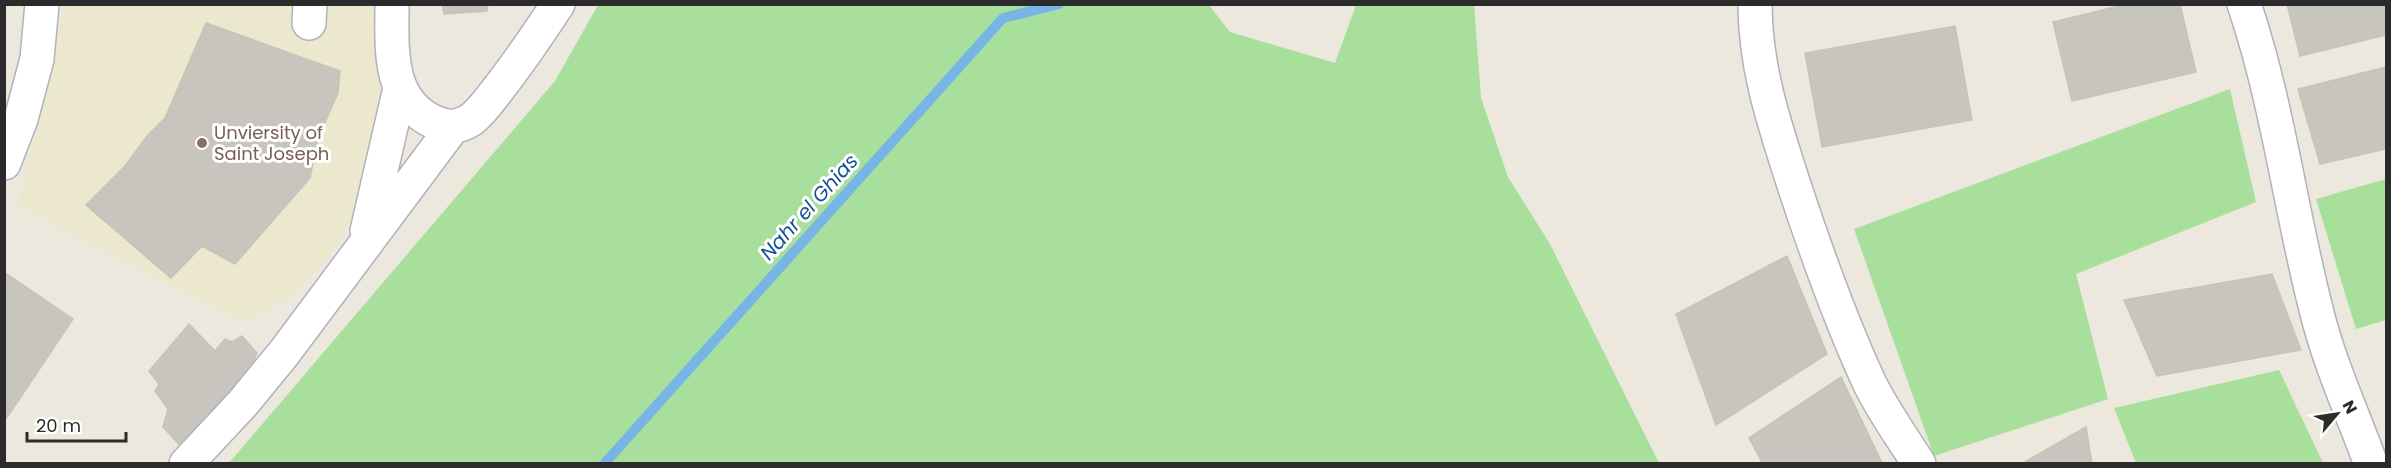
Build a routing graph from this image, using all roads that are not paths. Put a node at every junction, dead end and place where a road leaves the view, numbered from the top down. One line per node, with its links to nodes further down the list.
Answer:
1 (42, 4): 8 (street)
2 (392, 4): 6 (street)
3 (558, 4): 7 (street)
4 (1755, 4): 11 (street)
5 (2244, 4): 12 (street)
6 (400, 88): 7 (street); 9 (street)
7 (452, 128): 9 (street)
8 (4, 163)
9 (364, 245): 10 (street)
10 (186, 464)
11 (1919, 464)
12 (2371, 464)

